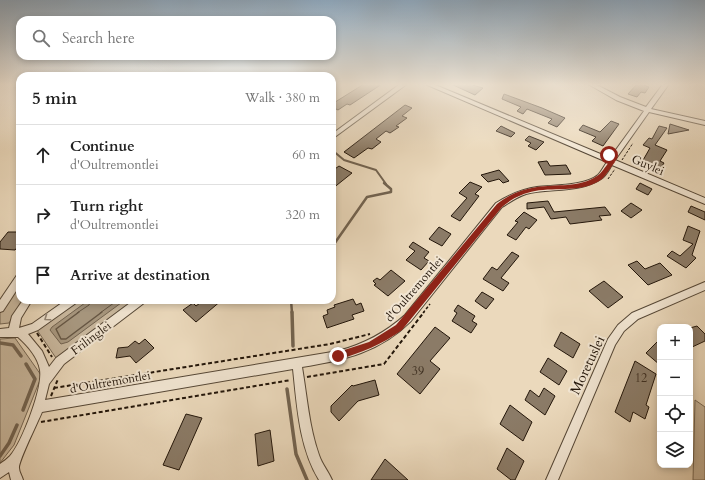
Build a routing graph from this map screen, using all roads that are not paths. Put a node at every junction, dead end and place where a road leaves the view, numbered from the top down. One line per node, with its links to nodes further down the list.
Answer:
1 (374, 106): 7 (street)
2 (481, 106): 8 (street, Guylei)
3 (638, 106): 5 (street)
4 (650, 106): 5 (street, d'Oultremontlei)
5 (648, 110): 6 (street); 8 (street, d'Oultremontlei)
6 (705, 124)
7 (336, 134)
8 (616, 163): 9 (street, Guylei); 18 (street, d'Oultremontlei)
9 (705, 201)
10 (16, 284): 15 (street)
11 (705, 286): 25 (street, Moretuslei)
12 (25, 304): 16 (street)
13 (67, 304): 16 (street, one-way to 16)
14 (136, 304): 19 (street, Frilinglei)
15 (0, 308)
16 (17, 332): 17 (street); 19 (street)
17 (0, 333)
18 (297, 364): 20 (street, d'Oultremontlei); 24 (street)
19 (46, 380): 20 (street, Frilinglei)
20 (38, 407): 21 (street, Frilinglei)
21 (14, 460): 22 (street, Frilinglei); 23 (street)
22 (0, 472)
23 (17, 480)
24 (326, 480)
25 (552, 480)

